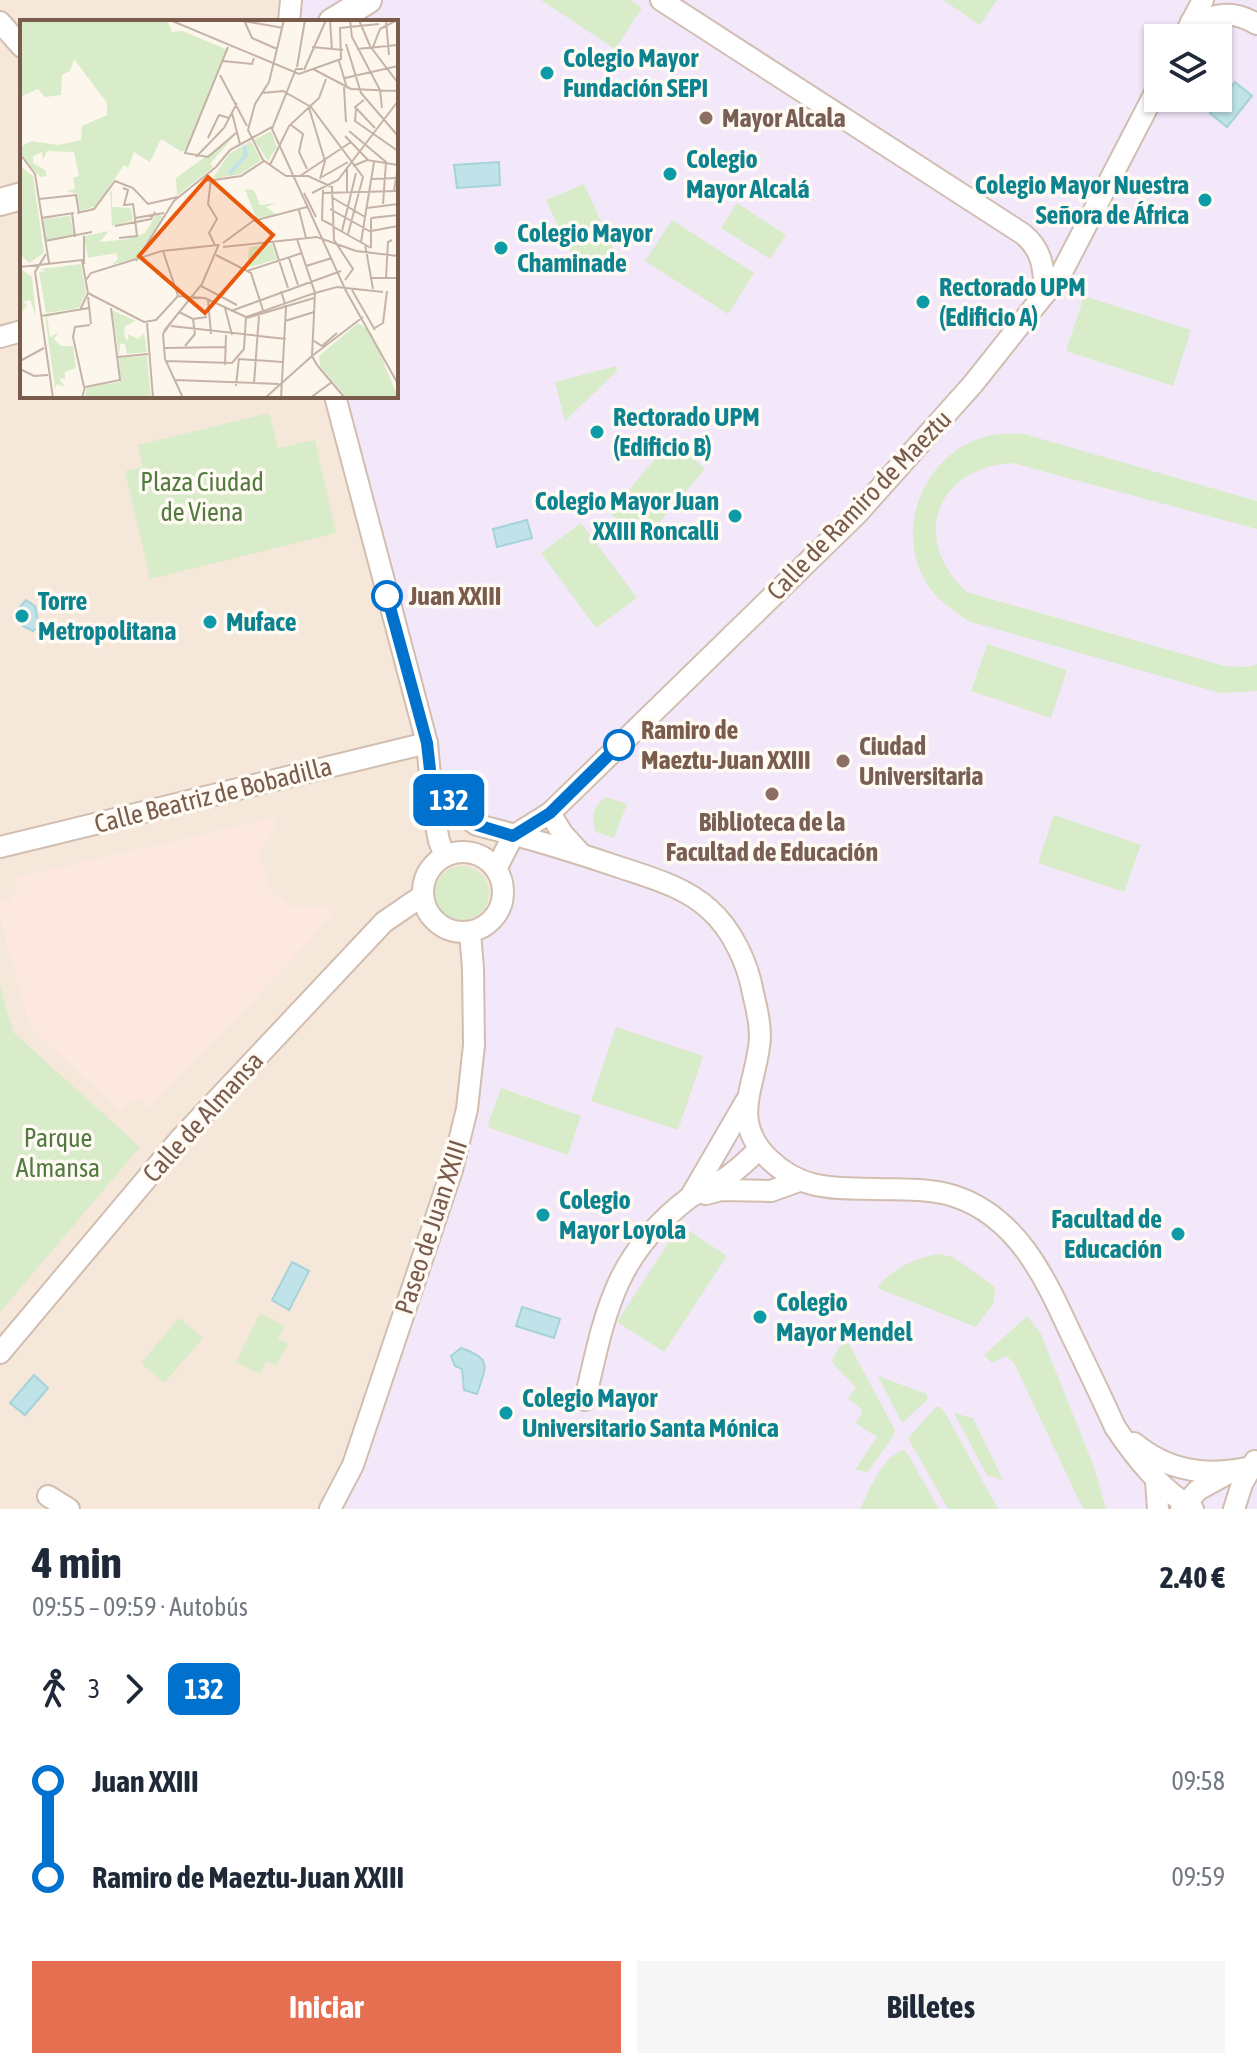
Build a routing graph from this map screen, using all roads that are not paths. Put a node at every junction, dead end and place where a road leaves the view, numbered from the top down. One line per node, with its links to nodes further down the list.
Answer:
1 (291, 0): 5 (street)
2 (368, 0): 6 (street)
3 (661, 0): 15 (street)
4 (1203, 0): 8 (street)
5 (289, 20)
6 (335, 20)
7 (0, 22): 11 (street)
8 (1190, 24)
9 (1200, 24): 10 (street)
10 (1257, 24)
11 (20, 45)
12 (1145, 112): 15 (street, Calle de Ramiro de Maeztu)
13 (20, 197): 14 (street)
14 (0, 202)
15 (1045, 294): 21 (street, Calle de Ramiro de Maeztu)
16 (20, 332): 17 (street)
17 (0, 337)
18 (336, 398): 19 (street)
19 (427, 743): 20 (street); 23 (street, Calle Beatriz de Bobadilla)
20 (431, 779): 22 (street); 25 (street)
21 (550, 813): 22 (street, Calle de Ramiro de Maeztu); 24 (street)
22 (513, 836): 24 (street); 26 (street)
23 (0, 847)
24 (580, 853): 29 (street)
25 (445, 856): 26 (street); 27 (street)
26 (496, 869): 28 (street)
27 (422, 896): 28 (street); 34 (street, Calle de Almansa)
28 (470, 933): 42 (street, Paseo de Juan XXIII)
29 (746, 1100): 30 (street); 31 (street)
30 (757, 1146): 31 (street); 32 (street); 33 (street)
31 (706, 1174): 33 (street)
32 (799, 1181): 33 (street); 36 (street)
33 (690, 1198): 35 (street)
34 (0, 1353)
35 (585, 1400)
36 (1115, 1427): 37 (street); 38 (street)
37 (1249, 1467): 40 (street); 44 (street)
38 (1156, 1481): 40 (street); 43 (street)
39 (48, 1496): 41 (street)
40 (1186, 1507)
41 (69, 1509)
42 (330, 1509)
43 (1158, 1509)
44 (1234, 1509)

